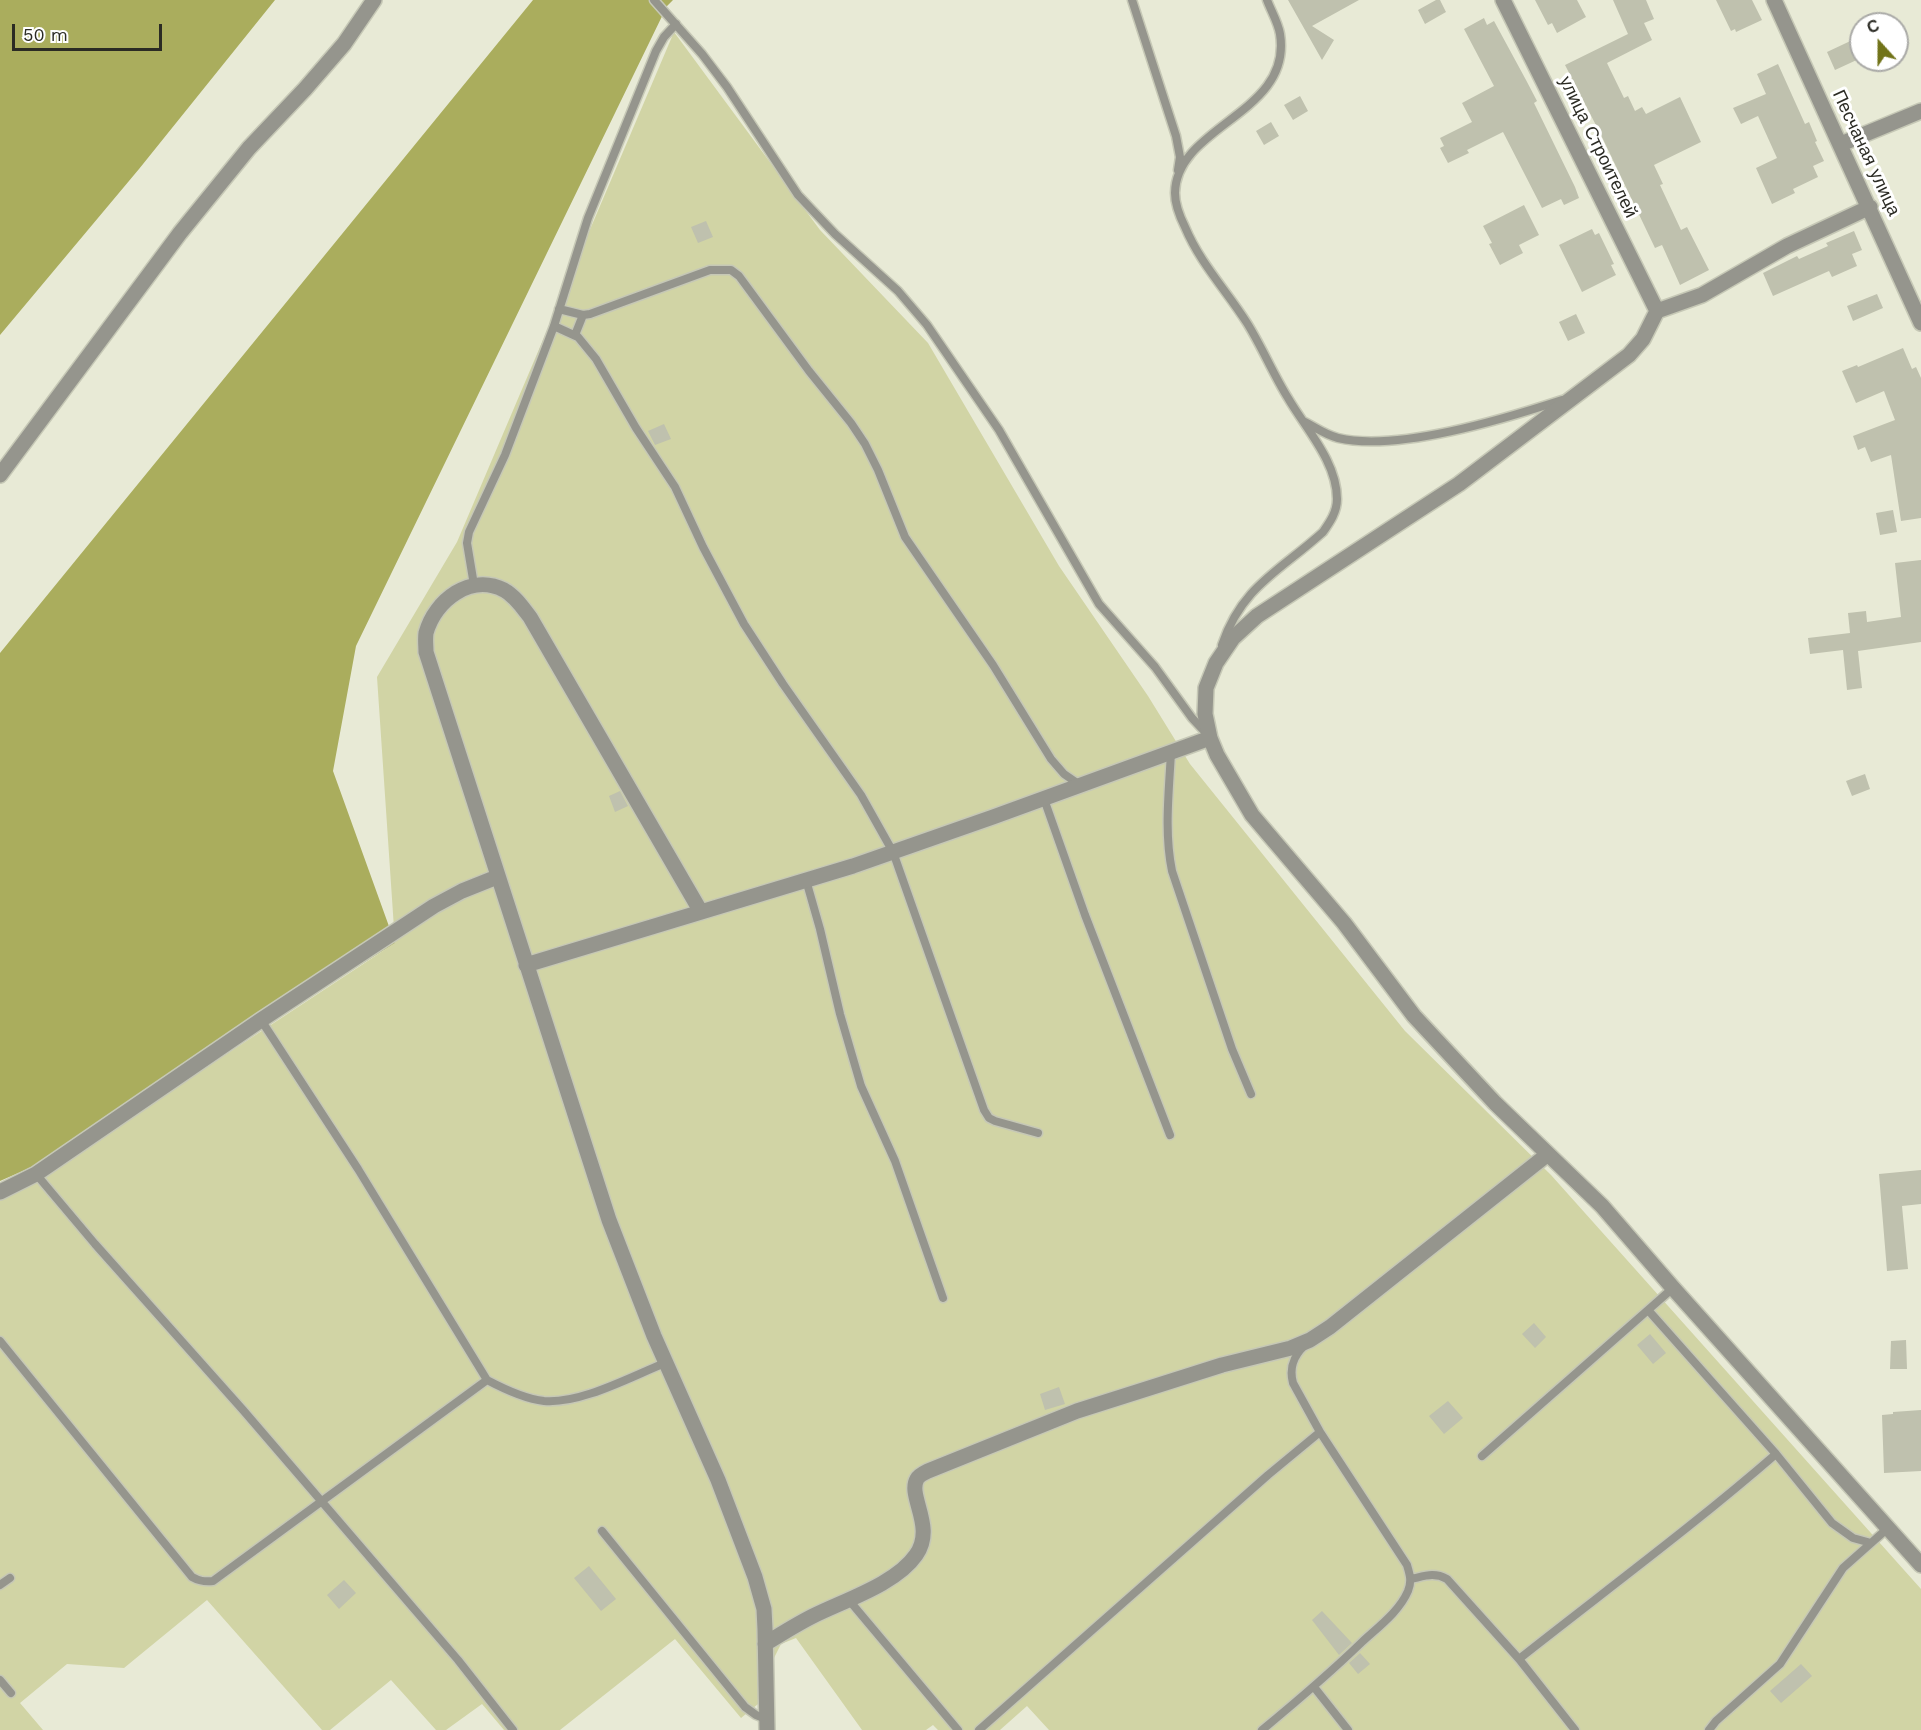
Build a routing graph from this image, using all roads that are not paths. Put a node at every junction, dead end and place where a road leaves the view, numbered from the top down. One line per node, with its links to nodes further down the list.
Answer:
1 (374, 0): 20 (street)
2 (654, 0): 7 (lane)
3 (1132, 0): 10 (lane)
4 (1267, 0): 10 (lane)
5 (1503, 0): 13 (street, улица Строителей)
6 (1774, 0): 9 (street, Песчаная улица)
7 (676, 24): 12 (lane); 23 (lane)
8 (1921, 111): 9 (street)
9 (1841, 144): 11 (street, Песчаная улица)
10 (1178, 176): 19 (lane)
11 (1870, 207): 13 (street); 15 (street, Песчаная улица)
12 (559, 309): 14 (lane); 16 (lane)
13 (1657, 311): 18 (street)
14 (583, 315): 17 (lane); 25 (lane)
15 (1921, 322)
16 (554, 326): 17 (lane); 21 (lane)
17 (574, 335): 27 (lane)
18 (1574, 396): 19 (lane); 22 (street)
19 (1302, 420): 22 (lane)
20 (0, 475)
21 (474, 585): 28 (street); 30 (street)
22 (1216, 663): 23 (street)
23 (1210, 738): 24 (street); 36 (street)
24 (1171, 752): 25 (street); 33 (lane)
25 (1081, 785): 26 (street)
26 (1044, 799): 27 (street); 35 (lane)
27 (893, 852): 29 (street); 34 (lane)
28 (497, 877): 31 (street); 32 (street)
29 (806, 880): 30 (street); 40 (lane)
30 (701, 912): 31 (street)
31 (526, 965): 44 (street)
32 (261, 1020): 37 (street); 45 (lane)
33 (1251, 1094)
34 (1038, 1133)
35 (1170, 1135)
36 (1548, 1154): 39 (street); 42 (street)
37 (36, 1174): 38 (street); 49 (lane)
38 (0, 1192)
39 (1673, 1288): 41 (lane); 50 (street)
40 (943, 1298)
41 (1648, 1310): 47 (lane); 48 (lane)
42 (1310, 1340): 46 (lane); 57 (street)
43 (0, 1341): 49 (lane)
44 (665, 1363): 45 (lane); 58 (street)
45 (487, 1380): 49 (lane)
46 (1320, 1432): 55 (lane); 66 (lane)
47 (1776, 1454): 52 (lane); 59 (lane)
48 (1482, 1456)
49 (320, 1501): 64 (lane)
50 (1888, 1528): 52 (lane); 53 (street)
51 (602, 1531): 63 (lane)
52 (1871, 1543): 70 (lane)
53 (1921, 1565)
54 (10, 1578): 56 (lane)
55 (1411, 1579): 59 (lane); 61 (lane)
56 (0, 1585)
57 (848, 1599): 58 (street); 65 (lane)
58 (765, 1644): 63 (street)
59 (1519, 1659): 69 (lane)
60 (0, 1680): 62 (lane)
61 (1314, 1687): 67 (lane); 68 (lane)
62 (11, 1693)
63 (766, 1725)
64 (513, 1730)
65 (958, 1730)
66 (979, 1730)
67 (1262, 1730)
68 (1348, 1730)
69 (1575, 1730)
70 (1709, 1730)

